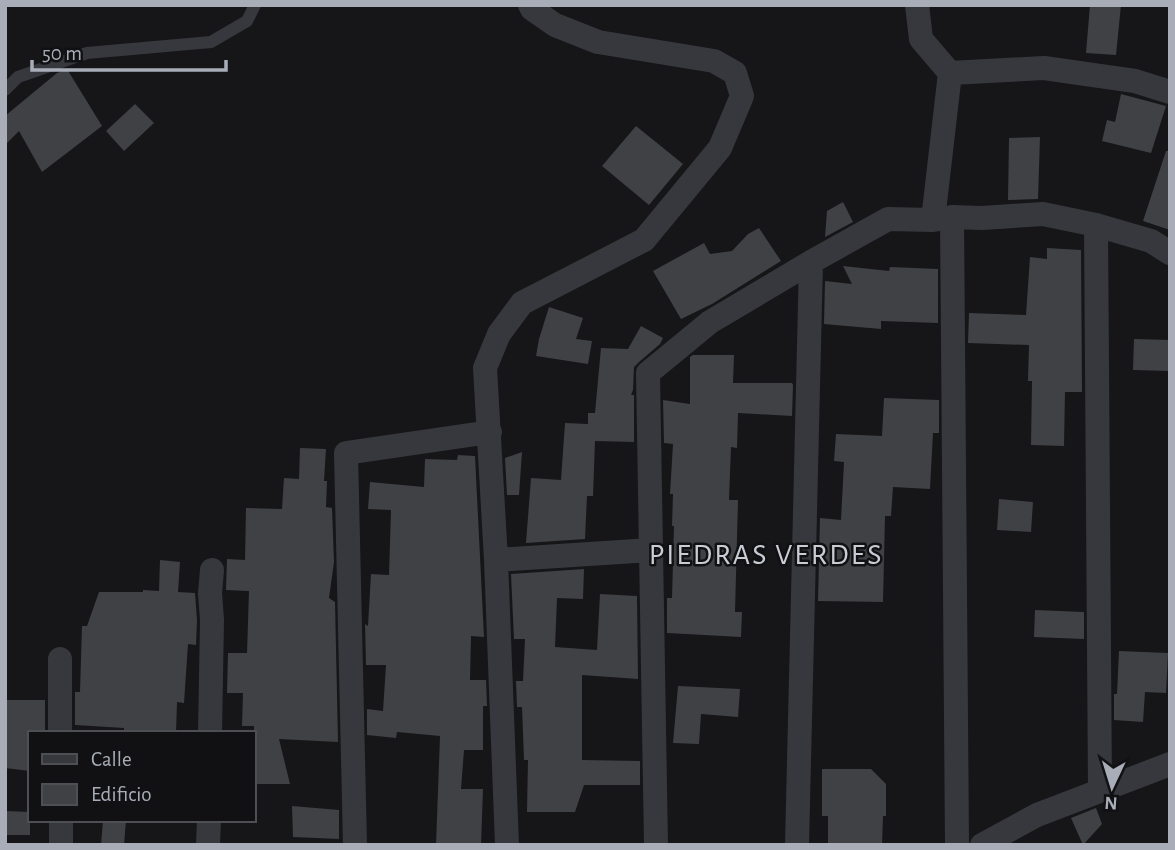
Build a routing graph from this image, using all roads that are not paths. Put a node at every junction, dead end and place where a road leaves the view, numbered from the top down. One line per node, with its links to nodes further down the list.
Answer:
1 (255, 5): 5 (lane)
2 (530, 5): 11 (street)
3 (918, 5): 4 (street)
4 (950, 73): 6 (street); 7 (street)
5 (5, 90)
6 (1170, 92)
7 (942, 218): 8 (street); 10 (street); 28 (street)
8 (1096, 225): 9 (street); 19 (street)
9 (1170, 253)
10 (811, 262): 12 (street); 27 (street)
11 (490, 432): 13 (street); 24 (street)
12 (651, 550): 13 (street); 26 (street)
13 (496, 561): 25 (street)
14 (212, 570): 17 (street)
15 (60, 659): 16 (street)
16 (60, 731)
17 (210, 731)
18 (1170, 764): 19 (street)
19 (1100, 791): 29 (street)
20 (61, 822): 22 (street)
21 (209, 822): 23 (street)
22 (61, 845)
23 (208, 845)
24 (355, 845)
25 (507, 845)
26 (656, 845)
27 (797, 845)
28 (957, 845)
29 (982, 845)

